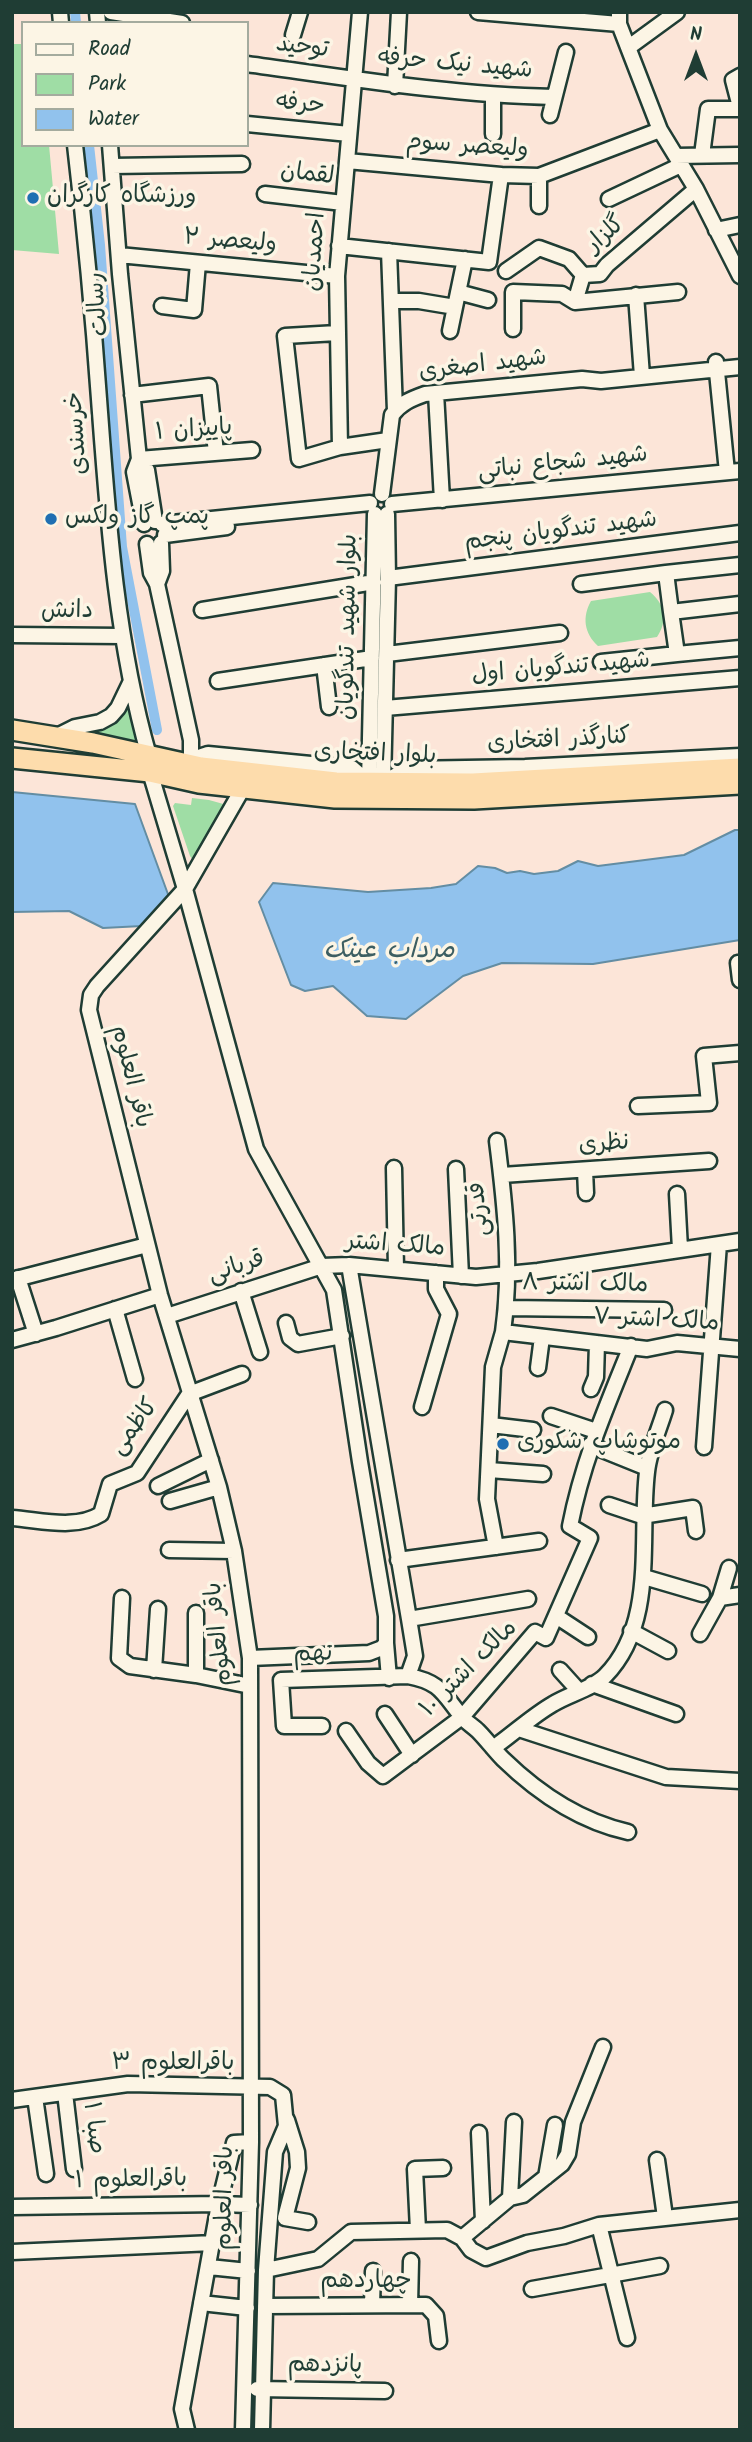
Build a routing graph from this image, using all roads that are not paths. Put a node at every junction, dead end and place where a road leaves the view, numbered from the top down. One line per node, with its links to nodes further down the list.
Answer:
1 (111, 12): 9 (street)
2 (300, 12): 10 (street)
3 (360, 12): 15 (street, احمدیان)
4 (398, 12): 16 (street)
5 (478, 12): 8 (street)
6 (603, 12): 8 (street)
7 (677, 12): 11 (street)
8 (619, 18): 11 (street)
9 (169, 21)
10 (293, 35)
11 (629, 47): 22 (street)
12 (566, 52): 18 (street)
13 (248, 64): 15 (street, توحید)
14 (740, 76): 19 (street)
15 (352, 78): 16 (street, شهید نیک حرفه); 23 (street, احمدیان)
16 (395, 86): 17 (street, شهید نیک حرفه)
17 (493, 96): 18 (street, شهید نیک حرفه); 24 (street)
18 (554, 97): 20 (street)
19 (740, 108): 27 (street)
20 (551, 115)
21 (248, 124): 23 (street, حرفه)
22 (660, 130): 29 (street); 34 (street, ولیعصر سوم)
23 (349, 134): 30 (street, احمدیان)
24 (493, 134)
25 (75, 147): 87 (street, خرسندی)
26 (110, 147): 32 (street, رسالت)
27 (702, 155): 28 (street); 29 (street)
28 (740, 155)
29 (678, 160): 35 (street); 37 (street)
30 (347, 161): 33 (street, ولیعصر سوم); 38 (street, احمدیان)
31 (242, 164): 32 (street)
32 (112, 166): 44 (street, رسالت)
33 (501, 175): 34 (street, ولیعصر سوم); 45 (street)
34 (539, 176): 39 (street)
35 (695, 189): 41 (street); 48 (street, گلزار)
36 (265, 194): 38 (street, لقمان)
37 (609, 200)
38 (343, 203): 42 (street, احمدیان)
39 (539, 206)
40 (740, 225): 41 (street)
41 (716, 230): 50 (street)
42 (340, 246): 43 (street); 49 (street, احمدیان)
43 (389, 251): 45 (street); 55 (street)
44 (119, 255): 46 (street, ولیعصر ۲); 66 (street, رسالت)
45 (466, 259): 53 (street)
46 (198, 262): 49 (street, ولیعصر ۲); 57 (street)
47 (506, 271): 48 (street, گلزار)
48 (583, 275): 56 (street)
49 (337, 276): 60 (street, احمدیان)
50 (740, 276)
51 (678, 292): 52 (street)
52 (636, 295): 56 (street); 64 (street)
53 (457, 299): 54 (street); 55 (street); 59 (street)
54 (488, 300)
55 (391, 301): 67 (street)
56 (575, 302): 58 (street)
57 (162, 306)
58 (513, 329)
59 (450, 331)
60 (337, 333): 69 (street, احمدیان); 69 (street)
61 (740, 358): 62 (street, شهید اصغری)
62 (716, 365): 63 (street, شهید اصغری); 64 (street, شهید اصغری); 73 (street)
63 (740, 367)
64 (642, 373): 65 (street, شهید اصغری)
65 (436, 393): 67 (street, شهید اصغری); 74 (street)
66 (132, 395): 71 (street); 72 (street, رسالت)
67 (395, 411): 68 (street, شهید اصغری)
68 (388, 440): 69 (street); 75 (street, شهید اصغری)
69 (340, 447)
70 (252, 450): 71 (street, پاییزان ۱)
71 (216, 453): 72 (street, پاییزان ۱)
72 (139, 459): 76 (street, رسالت)
73 (733, 471): 74 (street, شهید شجاع نباتی)
74 (442, 500): 75 (street, شهید شجاع نباتی)
75 (380, 512): 76 (street, بلوار شهید تندگویان); 80 (street, بلوار شهید تندگویان)
76 (156, 532): 105 (street, رسالت)
77 (740, 533): 80 (street, شهید تندگویان پنجم)
78 (740, 565): 79 (street)
79 (666, 573): 81 (street); 84 (street)
80 (381, 580): 83 (street, شهید تندگویان پنجم); 89 (street, بلوار شهید تندگویان); 91 (street, بلوار شهید تندگویان)
81 (581, 584)
82 (740, 604): 84 (street)
83 (202, 610)
84 (671, 612): 90 (street)
85 (560, 633): 89 (street)
86 (12, 635): 87 (street, دانش)
87 (122, 636): 95 (street, خرسندی)
88 (740, 648): 90 (street)
89 (387, 654): 98 (street, بلوار شهید تندگویان)
90 (677, 654): 92 (street)
91 (372, 658): 93 (street); 101 (street, بلوار شهید تندگویان)
92 (601, 662)
93 (324, 665): 96 (street); 97 (street)
94 (740, 678): 98 (street, شهید تندگویان اول)
95 (131, 681): 100 (street); 104 (street, خرسندی)
96 (218, 681)
97 (329, 707)
98 (385, 708): 101 (street, بلوار شهید تندگویان)
99 (12, 730): 100 (highway, بلوار افتخاری)
100 (55, 737): 104 (highway, بلوار افتخاری)
101 (377, 750): 107 (street, بلوار شهید تندگویان)
102 (740, 755): 107 (street, کنارگذر افتخاری)
103 (12, 758): 104 (highway, بلوار افتخاری)
104 (150, 764): 105 (highway, بلوار افتخاری); 109 (highway, بلوار افتخاری); 110 (street)
105 (191, 765): 107 (highway, بلوار افتخاری)
106 (740, 768): 107 (highway, بلوار افتخاری)
107 (376, 783)
108 (740, 785): 109 (highway, بلوار افتخاری)
109 (243, 788): 110 (street, باقر العلوم)
110 (185, 889): 125 (street, باقر العلوم); 128 (street, مالک اشتر)
111 (738, 963): 112 (street)
112 (740, 980)
113 (740, 1053): 114 (street)
114 (638, 1106)
115 (497, 1141): 120 (street, قدرتی)
116 (709, 1161): 119 (street, نظری)
117 (394, 1168): 129 (street)
118 (456, 1169): 132 (street)
119 (585, 1170): 120 (street, نظری); 121 (street)
120 (502, 1175): 131 (street, قدرتی)
121 (586, 1193)
122 (677, 1194): 126 (street)
123 (740, 1241): 124 (street, مالک اشتر)
124 (719, 1244): 126 (street, مالک اشتر); 148 (street)
125 (147, 1245): 133 (street); 135 (street, باقر العلوم)
126 (680, 1249): 131 (street, مالک اشتر)
127 (349, 1265): 128 (street, مالک اشتر); 129 (street, مالک اشتر); 170 (street)
128 (322, 1266): 134 (street, قربانی); 143 (street)
129 (396, 1269): 130 (street, مالک اشتر)
130 (436, 1273): 132 (street, مالک اشتر); 156 (street)
131 (508, 1274): 132 (street, مالک اشتر); 136 (street)
132 (461, 1276)
133 (15, 1279): 142 (street)
134 (241, 1291): 139 (street, قربانی); 150 (street)
135 (160, 1295): 137 (street); 139 (street, باقر العلوم)
136 (507, 1308): 138 (street, مالک اشتر ۸); 141 (street)
137 (115, 1309): 142 (street); 153 (street)
138 (664, 1310)
139 (167, 1316): 155 (street, باقر العلوم)
140 (286, 1323): 143 (street)
141 (503, 1332): 144 (street, مالک اشتر ۷); 159 (street)
142 (36, 1334): 145 (street)
143 (342, 1336): 171 (street)
144 (542, 1337): 146 (street, مالک اشتر ۷); 151 (street)
145 (12, 1340)
146 (597, 1343): 147 (street, مالک اشتر ۷); 154 (street)
147 (631, 1346): 148 (street, مالک اشتر ۷); 161 (street, مالک اشتر ۱۰)
148 (712, 1346): 149 (street, مالک اشتر ۷); 162 (street)
149 (740, 1349)
150 (260, 1352)
151 (538, 1368)
152 (242, 1374): 155 (street)
153 (135, 1379)
154 (590, 1389)
155 (189, 1394): 163 (street, باقر العلوم); 174 (street, کاظمی)
156 (422, 1407)
157 (665, 1410): 164 (street)
158 (551, 1416): 161 (street)
159 (491, 1425): 160 (street); 165 (street)
160 (533, 1430)
161 (593, 1438): 164 (street); 190 (street, مالک اشتر ۱۰)
162 (704, 1447)
163 (211, 1460): 167 (street); 168 (street, باقر العلوم)
164 (647, 1468): 173 (street)
165 (489, 1470): 166 (street); 177 (street)
166 (543, 1474)
167 (158, 1486)
168 (219, 1487): 169 (street); 179 (street, باقر العلوم)
169 (170, 1501)
170 (390, 1502): 171 (street); 180 (street)
171 (367, 1504): 197 (street)
172 (609, 1505): 173 (street)
173 (642, 1516): 175 (street); 182 (street)
174 (12, 1518)
175 (696, 1531)
176 (538, 1541): 177 (street)
177 (496, 1547): 180 (street)
178 (169, 1550): 179 (street)
179 (234, 1550): 196 (street, باقر العلوم)
180 (398, 1560): 191 (street)
181 (729, 1568): 186 (street)
182 (644, 1577): 183 (street); 192 (street)
183 (702, 1594)
184 (740, 1595): 186 (street)
185 (122, 1598): 198 (street)
186 (720, 1598): 193 (street)
187 (528, 1599): 191 (street)
188 (158, 1609): 198 (street)
189 (196, 1613): 200 (street)
190 (556, 1616): 194 (street); 206 (street, مالک اشتر ۱۰)
191 (409, 1619): 201 (street)
192 (631, 1630): 195 (street); 203 (street)
193 (700, 1634)
194 (588, 1637)
195 (668, 1651)
196 (250, 1658): 197 (street); 202 (street, باقر العلوم)
197 (387, 1659): 201 (street); 207 (street, نهم)
198 (154, 1670): 200 (street)
199 (560, 1670): 203 (street)
200 (196, 1675): 202 (street)
201 (408, 1676): 206 (street)
202 (250, 1686): 215 (street, باقر العلوم)
203 (585, 1687): 205 (street); 208 (street)
204 (385, 1714): 211 (street)
205 (676, 1714)
206 (462, 1717): 210 (street); 211 (street, مالک اشتر ۱۰)
207 (322, 1726)
208 (519, 1729): 210 (street); 212 (street)
209 (346, 1731): 211 (street, مالک اشتر ۱۰)
210 (493, 1748): 213 (street)
211 (412, 1755)
212 (740, 1781)
213 (628, 1832)
214 (603, 2047): 228 (street)
215 (251, 2087): 216 (street, باقرالعلوم ۳); 219 (street, باقرالعلوم ۳); 223 (street, باقر العلوم)
216 (65, 2093): 217 (street, باقرالعلوم ۳); 226 (street, صبا ۱)
217 (35, 2097): 218 (street, باقرالعلوم ۳); 227 (street)
218 (12, 2100)
219 (286, 2116): 236 (street); 245 (street)
220 (514, 2122): 229 (street)
221 (555, 2125): 228 (street)
222 (478, 2133): 235 (street)
223 (251, 2143): 230 (street); 231 (street, باقر العلوم)
224 (657, 2160): 234 (street)
225 (443, 2168): 238 (street)
226 (74, 2169)
227 (46, 2174)
228 (546, 2177): 229 (street)
229 (510, 2198): 235 (street)
230 (219, 2204): 231 (street, باقرالعلوم ۱); 232 (street, باقرالعلوم ۱); 240 (street)
231 (250, 2205): 246 (street, باقر العلوم)
232 (12, 2207)
233 (740, 2210): 234 (street)
234 (665, 2217): 237 (street)
235 (483, 2221): 239 (street)
236 (308, 2222)
237 (598, 2225): 239 (street); 248 (street)
238 (418, 2230): 239 (street); 245 (street)
239 (462, 2238)
240 (213, 2244): 241 (street); 244 (street)
241 (12, 2252)
242 (411, 2260): 252 (street)
243 (660, 2266): 248 (street)
244 (209, 2267): 246 (street); 250 (street)
245 (266, 2270): 253 (street)
246 (248, 2271): 254 (street, باقر العلوم)
247 (373, 2271): 251 (street)
248 (611, 2274): 249 (street); 255 (street)
249 (532, 2289)
250 (201, 2303): 254 (street); 260 (street)
251 (372, 2305): 252 (street, چهاردهم); 253 (street, چهاردهم)
252 (410, 2305): 256 (street, چهاردهم)
253 (265, 2306): 258 (street)
254 (247, 2308): 257 (street, باقر العلوم)
255 (627, 2338)
256 (439, 2341)
257 (246, 2389): 258 (street, پانزدهم); 261 (street, باقر العلوم)
258 (264, 2389): 259 (street, پانزدهم); 262 (street)
259 (385, 2391)
260 (187, 2430)
261 (243, 2430)
262 (262, 2430)

